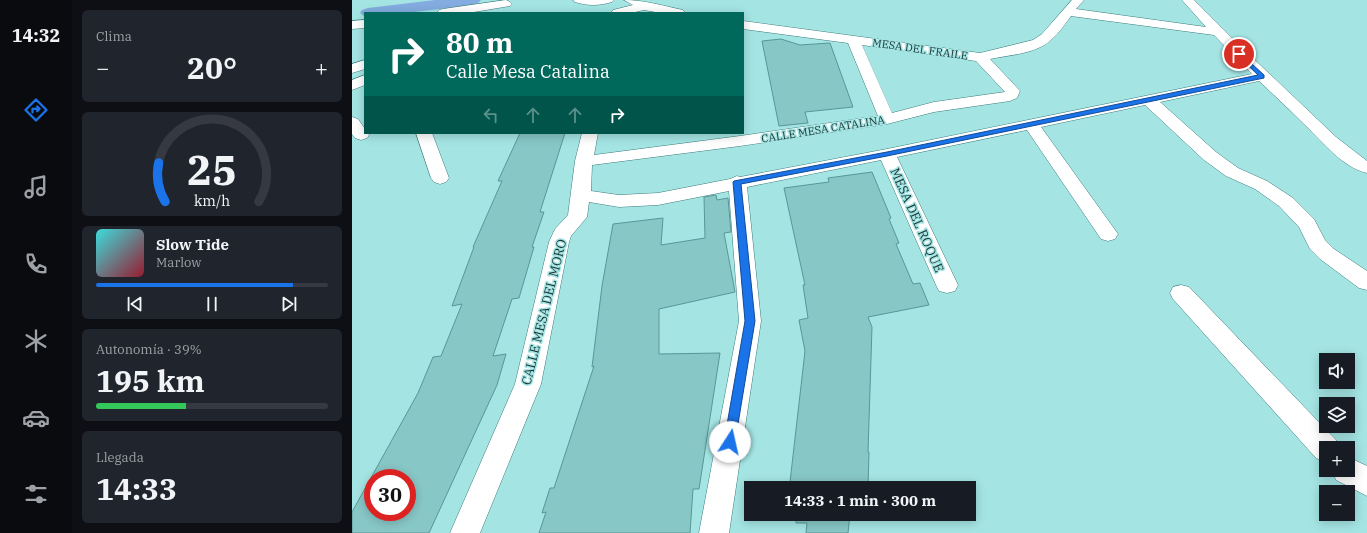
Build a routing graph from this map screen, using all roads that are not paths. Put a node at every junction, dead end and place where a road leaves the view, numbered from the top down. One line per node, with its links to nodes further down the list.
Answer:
1 (518, 0): 7 (street)
2 (579, 0): 6 (street)
3 (630, 0): 8 (street)
4 (1078, 0): 14 (street, MESA DEL FRAILE)
5 (1188, 0): 18 (street)
6 (605, 1): 11 (street)
7 (506, 4): 9 (street); 10 (street)
8 (644, 6): 12 (street); 13 (street)
9 (450, 12)
10 (490, 12)
11 (616, 12)
12 (621, 12)
13 (674, 12)
14 (1069, 12): 18 (street); 20 (street, MESA DEL FRAILE)
15 (364, 24): 17 (street)
16 (744, 25): 19 (street, MESA DEL FRAILE)
17 (352, 26)
18 (1217, 32): 23 (street)
19 (853, 40): 20 (street, MESA DEL FRAILE); 27 (street)
20 (980, 57): 27 (street, CALLE MESA CATALINA)
21 (364, 64): 22 (street)
22 (352, 69)
23 (1262, 76): 26 (street); 34 (street)
24 (364, 80): 25 (street)
25 (352, 86)
26 (1149, 100): 28 (street); 39 (street)
27 (887, 119): 31 (street, CALLE MESA CATALINA)
28 (1031, 124): 32 (street); 38 (street)
29 (424, 134): 35 (street)
30 (590, 134): 33 (street, CALLE MESA DEL MORO)
31 (740, 137): 33 (street, CALLE MESA CATALINA)
32 (887, 154): 36 (street); 40 (street, MESA DEL ROQUE)
33 (584, 161): 37 (street, CALLE MESA DEL MORO)
34 (1365, 166)
35 (440, 178)
36 (737, 182): 37 (street); 46 (street)
37 (581, 195): 45 (street, CALLE MESA DEL MORO)
38 (1108, 234)
39 (1367, 282)
40 (947, 285)
41 (1181, 293): 42 (street)
42 (1319, 441)
43 (1355, 475): 44 (street)
44 (1367, 482)
45 (465, 533)
46 (714, 533)

